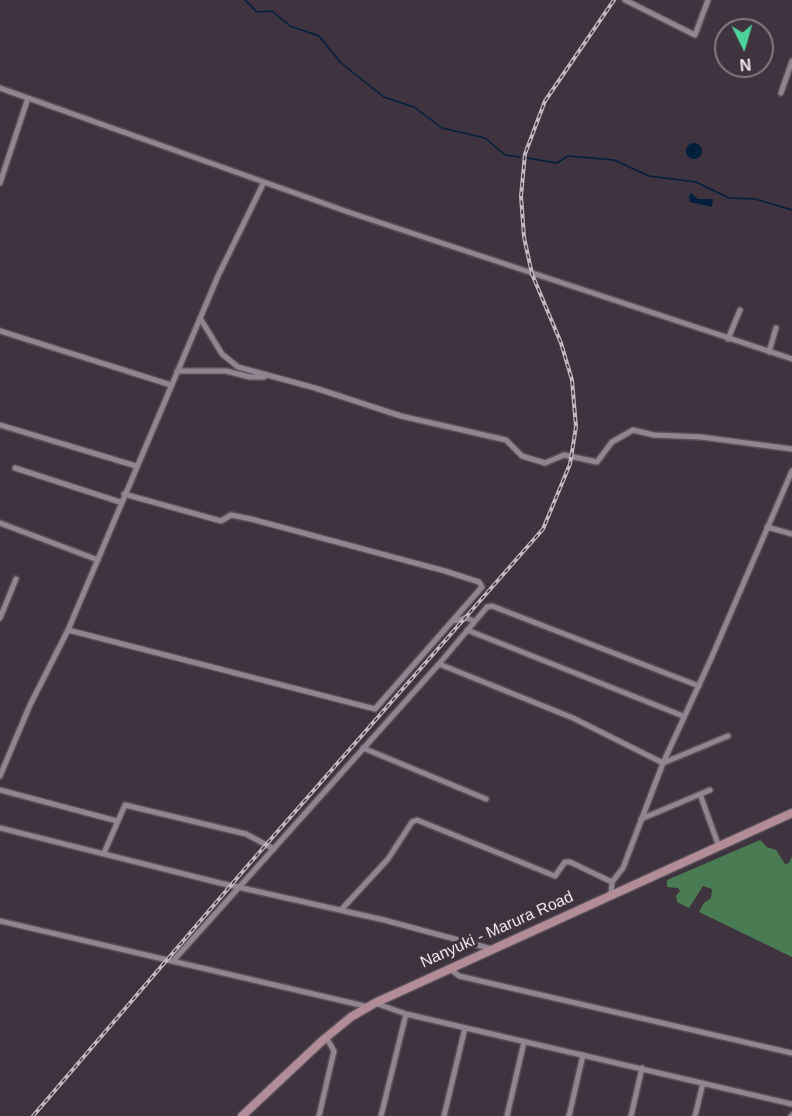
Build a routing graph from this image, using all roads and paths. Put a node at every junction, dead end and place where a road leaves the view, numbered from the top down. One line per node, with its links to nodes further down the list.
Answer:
1 (625, 0): 2 (street)
2 (708, 0)
3 (792, 61): 5 (street)
4 (0, 88): 6 (street)
5 (781, 93)
6 (28, 98): 7 (street); 8 (street)
7 (264, 182): 10 (street); 13 (street)
8 (0, 183)
9 (740, 310): 13 (street)
10 (200, 318): 16 (street); 17 (street)
11 (776, 328): 14 (street)
12 (0, 331): 18 (street)
13 (728, 339): 14 (street)
14 (769, 352): 15 (street)
15 (792, 359)
16 (177, 371): 17 (street); 18 (street)
17 (272, 377): 20 (street)
18 (171, 385): 21 (street)
19 (0, 425): 21 (street)
20 (792, 449)
21 (136, 466): 24 (street)
22 (15, 468): 25 (street)
23 (792, 471): 27 (street)
24 (124, 494): 25 (street); 32 (street)
25 (120, 502): 29 (street)
26 (0, 523): 29 (street)
27 (767, 527): 28 (street); 37 (street)
28 (792, 534)
29 (98, 560): 34 (street)
30 (16, 579): 31 (street)
31 (0, 618)
32 (452, 621): 33 (street); 34 (street)
33 (474, 621): 35 (street); 37 (street)
34 (68, 630): 42 (street)
35 (467, 630): 36 (street); 38 (street)
36 (440, 664): 40 (street); 41 (street)
37 (699, 686): 38 (street)
38 (683, 716): 41 (street)
39 (728, 736): 41 (street)
40 (363, 748): 46 (street); 52 (street)
41 (663, 763): 48 (street)
42 (0, 776)
43 (0, 790): 49 (street)
44 (710, 790): 45 (street)
45 (700, 794): 48 (street); 51 (street)
46 (486, 799)
47 (792, 813): 51 (street, Nanyuki - Marura Road)
48 (641, 819): 54 (street)
49 (117, 821): 52 (street); 53 (street)
50 (0, 828): 53 (street)
51 (719, 847): 56 (street, Nanyuki - Marura Road)
52 (274, 849): 55 (street)
53 (104, 853): 55 (street)
54 (612, 882): 56 (street); 57 (street)
55 (242, 886): 57 (street); 60 (street)
56 (611, 894): 59 (street, Nanyuki - Marura Road)
57 (341, 910): 59 (street)
58 (0, 921): 60 (street)
59 (492, 949): 61 (street, Nanyuki - Marura Road)
60 (173, 961): 62 (street)
61 (449, 968): 62 (street, Nanyuki - Marura Road); 67 (street)
62 (372, 1005): 63 (street); 65 (street, Nanyuki - Marura Road)
63 (406, 1014): 64 (street); 74 (street)
64 (465, 1028): 66 (street); 75 (street)
65 (326, 1037): 72 (street, Nanyuki - Marura Road); 73 (street)
66 (524, 1042): 68 (street); 76 (street)
67 (792, 1053)
68 (583, 1055): 69 (street); 77 (street)
69 (642, 1068): 70 (street); 78 (street)
70 (703, 1083): 71 (street); 79 (street)
71 (792, 1104)
72 (242, 1116)
73 (319, 1116)
74 (381, 1116)
75 (444, 1116)
76 (507, 1116)
77 (569, 1116)
78 (631, 1116)
79 (695, 1116)

